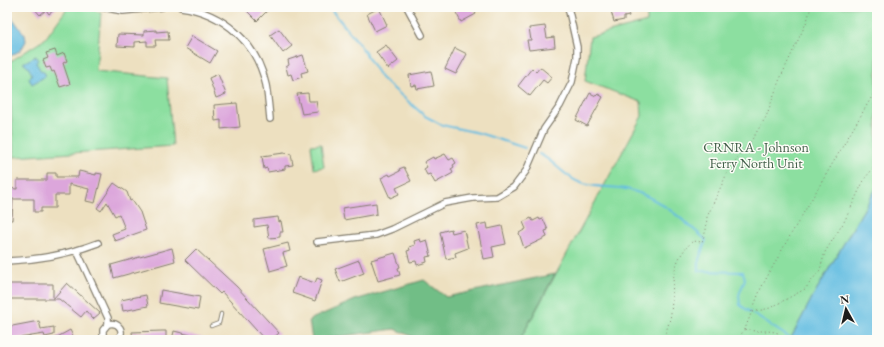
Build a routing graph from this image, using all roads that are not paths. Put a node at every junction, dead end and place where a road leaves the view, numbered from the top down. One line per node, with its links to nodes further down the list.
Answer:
1 (101, 7): 2 (street)
2 (162, 7)
3 (181, 7): 7 (street)
4 (407, 7): 6 (street)
5 (568, 7): 8 (street)
6 (422, 36)
7 (270, 119)
8 (317, 242)
9 (98, 243): 10 (street)
10 (77, 251): 11 (street); 13 (street)
11 (7, 261)
12 (221, 314): 14 (lane)
13 (108, 324): 15 (street); 16 (street)
14 (211, 326)
15 (107, 340)
16 (117, 340)

